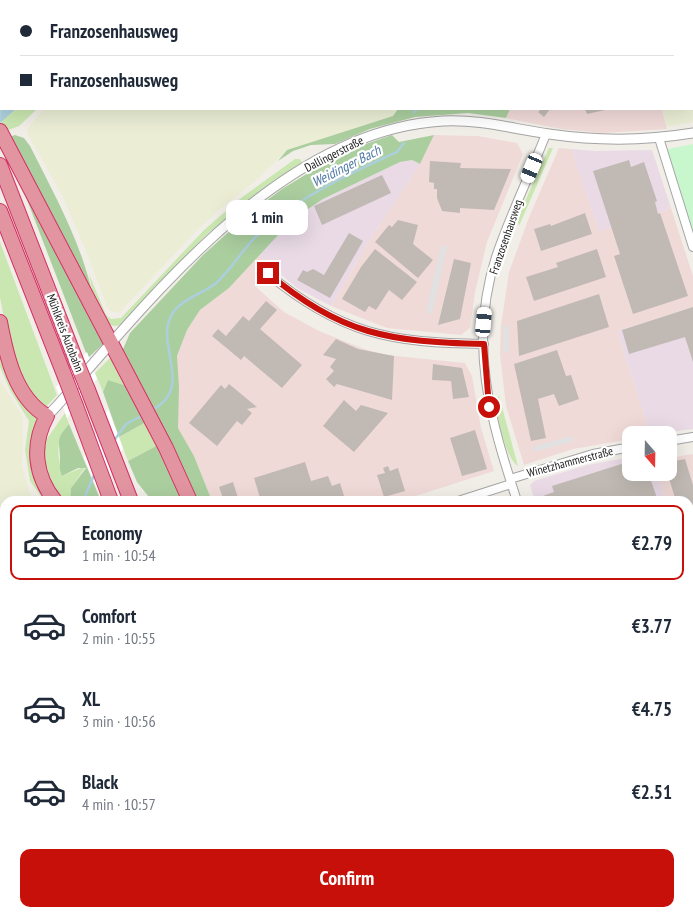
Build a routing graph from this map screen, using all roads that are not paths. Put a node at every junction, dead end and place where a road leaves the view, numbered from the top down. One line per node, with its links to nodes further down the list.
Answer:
1 (693, 133): 4 (street, Dallingerstraße)
2 (546, 134): 4 (street, Dallingerstraße); 10 (street, Dallingerstraße); 11 (street, Franzosenhausweg)
3 (2, 136): 10 (highway)
4 (659, 138): 7 (street)
5 (0, 164): 19 (highway, Mühlkreis Autobahn, bridge)
6 (0, 211): 18 (highway, Mühlkreis Autobahn, bridge)
7 (693, 247)
8 (268, 273): 11 (street)
9 (0, 322): 12 (highway)
10 (111, 344): 12 (street, Dallingerstraße); 20 (highway)
11 (484, 344): 16 (street, Franzosenhausweg)
12 (47, 416): 17 (highway)
13 (693, 437): 14 (street)
14 (678, 440)
15 (622, 449): 16 (street, Winetzhammerstraße)
16 (510, 482): 21 (street, Winetzhammerstraße); 22 (street, Franzosenhausweg)
17 (52, 496)
18 (109, 496)
19 (129, 496)
20 (188, 496)
21 (472, 496)
22 (515, 496)

